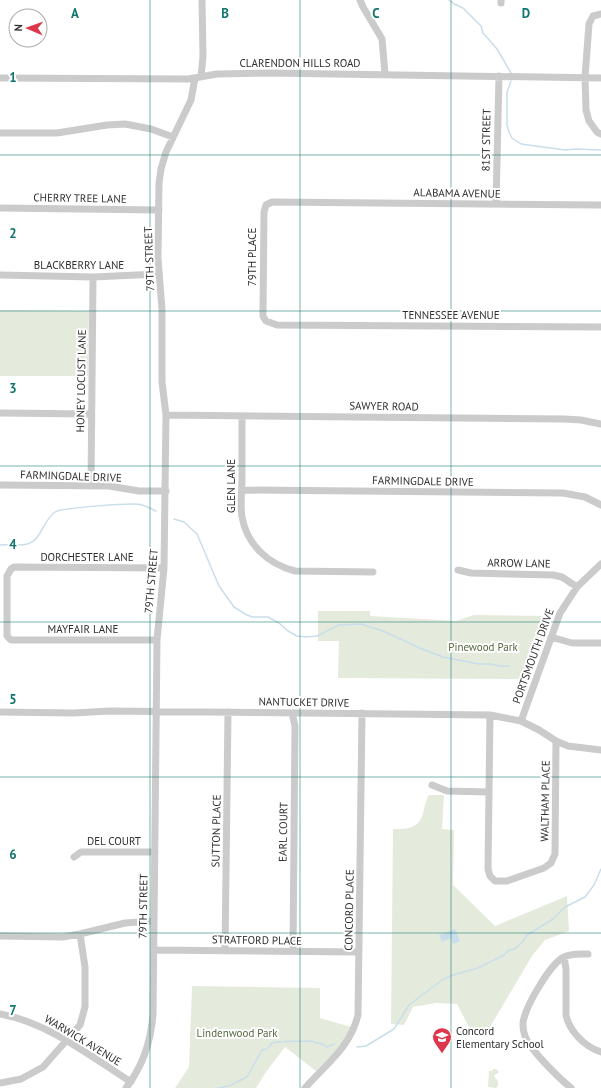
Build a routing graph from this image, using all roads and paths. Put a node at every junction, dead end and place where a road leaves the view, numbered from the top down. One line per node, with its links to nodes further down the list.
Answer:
1 (202, 0): 6 (street, 79TH STREET)
2 (360, 0): 4 (street)
3 (601, 14): 7 (street)
4 (385, 74): 5 (street, CLARENDON HILLS ROAD); 6 (street, CLARENDON HILLS ROAD)
5 (499, 76): 7 (street, CLARENDON HILLS ROAD); 14 (street, 81ST STREET)
6 (198, 77): 8 (street, CLARENDON HILLS ROAD); 12 (street, 79TH STREET)
7 (585, 77): 9 (street, CLARENDON HILLS ROAD); 11 (street)
8 (0, 78)
9 (601, 78)
10 (0, 133): 12 (street)
11 (601, 134)
12 (173, 137): 17 (street, 79TH STREET)
13 (313, 202): 14 (street, ALABAMA AVENUE); 21 (street, 79TH PLACE)
14 (496, 204): 15 (street, ALABAMA AVENUE)
15 (601, 205)
16 (0, 208): 17 (street, CHERRY TREE LANE)
17 (159, 210): 18 (street, 79TH STREET)
18 (159, 274): 20 (street, BLACKBERRY LANE); 25 (street, 79TH STREET)
19 (0, 275): 20 (street, BLACKBERRY LANE)
20 (93, 277): 24 (street, HONEY LOCUST LANE)
21 (300, 325): 22 (street, TENNESSEE AVENUE)
22 (601, 327)
23 (0, 413): 24 (street)
24 (92, 414): 29 (street, HONEY LOCUST LANE)
25 (166, 415): 26 (street, SAWYER ROAD); 31 (street, 79TH STREET)
26 (242, 416): 27 (street, SAWYER ROAD); 30 (street, GLEN LANE)
27 (601, 424)
28 (0, 485): 29 (street, FARMINGDALE DRIVE)
29 (91, 486): 31 (street, FARMINGDALE DRIVE)
30 (242, 490): 32 (street, FARMINGDALE DRIVE); 36 (street, GLEN LANE)
31 (166, 492): 34 (street, 79TH STREET)
32 (601, 505)
33 (601, 564): 37 (street, PORTSMOUTH DRIVE)
34 (164, 568): 39 (street, DORCHESTER LANE); 40 (street, 79TH STREET)
35 (458, 570): 37 (street, ARROW LANE)
36 (373, 572)
37 (577, 586): 38 (street, PORTSMOUTH DRIVE)
38 (551, 637): 41 (street); 48 (street, PORTSMOUTH DRIVE)
39 (9, 638): 40 (street, MAYFAIR LANE)
40 (157, 640): 42 (street, 79TH STREET)
41 (601, 643)
42 (156, 711): 43 (street, NANTUCKET DRIVE); 44 (street, NANTUCKET DRIVE); 53 (street, 79TH STREET)
43 (0, 712)
44 (228, 712): 45 (street, NANTUCKET DRIVE); 59 (street, SUTTON PLACE)
45 (292, 712): 46 (street, NANTUCKET DRIVE); 60 (street, EARL COURT)
46 (362, 713): 47 (street, NANTUCKET DRIVE); 61 (street, CONCORD PLACE)
47 (490, 715): 48 (street, NANTUCKET DRIVE); 52 (street)
48 (521, 721): 49 (street, NANTUCKET DRIVE)
49 (556, 741): 50 (street, NANTUCKET DRIVE); 52 (street, WALTHAM PLACE)
50 (601, 750)
51 (432, 786): 52 (street)
52 (489, 792)
53 (155, 852): 54 (street, DEL COURT); 55 (street, 79TH STREET)
54 (74, 857)
55 (154, 922): 56 (street); 58 (street, 79TH STREET)
56 (80, 934): 57 (street); 65 (street)
57 (0, 936)
58 (154, 950): 59 (street, STRATFORD PLACE); 68 (street, 79TH STREET)
59 (225, 951): 60 (street, STRATFORD PLACE)
60 (293, 951): 61 (street, STRATFORD PLACE)
61 (360, 952): 69 (street, CONCORD PLACE)
62 (588, 954): 63 (street)
63 (564, 957): 66 (street); 70 (street)
64 (0, 1014): 65 (street, WARWICK AVENUE)
65 (67, 1041): 67 (street); 68 (street, WARWICK AVENUE)
66 (601, 1052)
67 (0, 1083)
68 (129, 1085)
69 (305, 1088)
70 (571, 1088)

